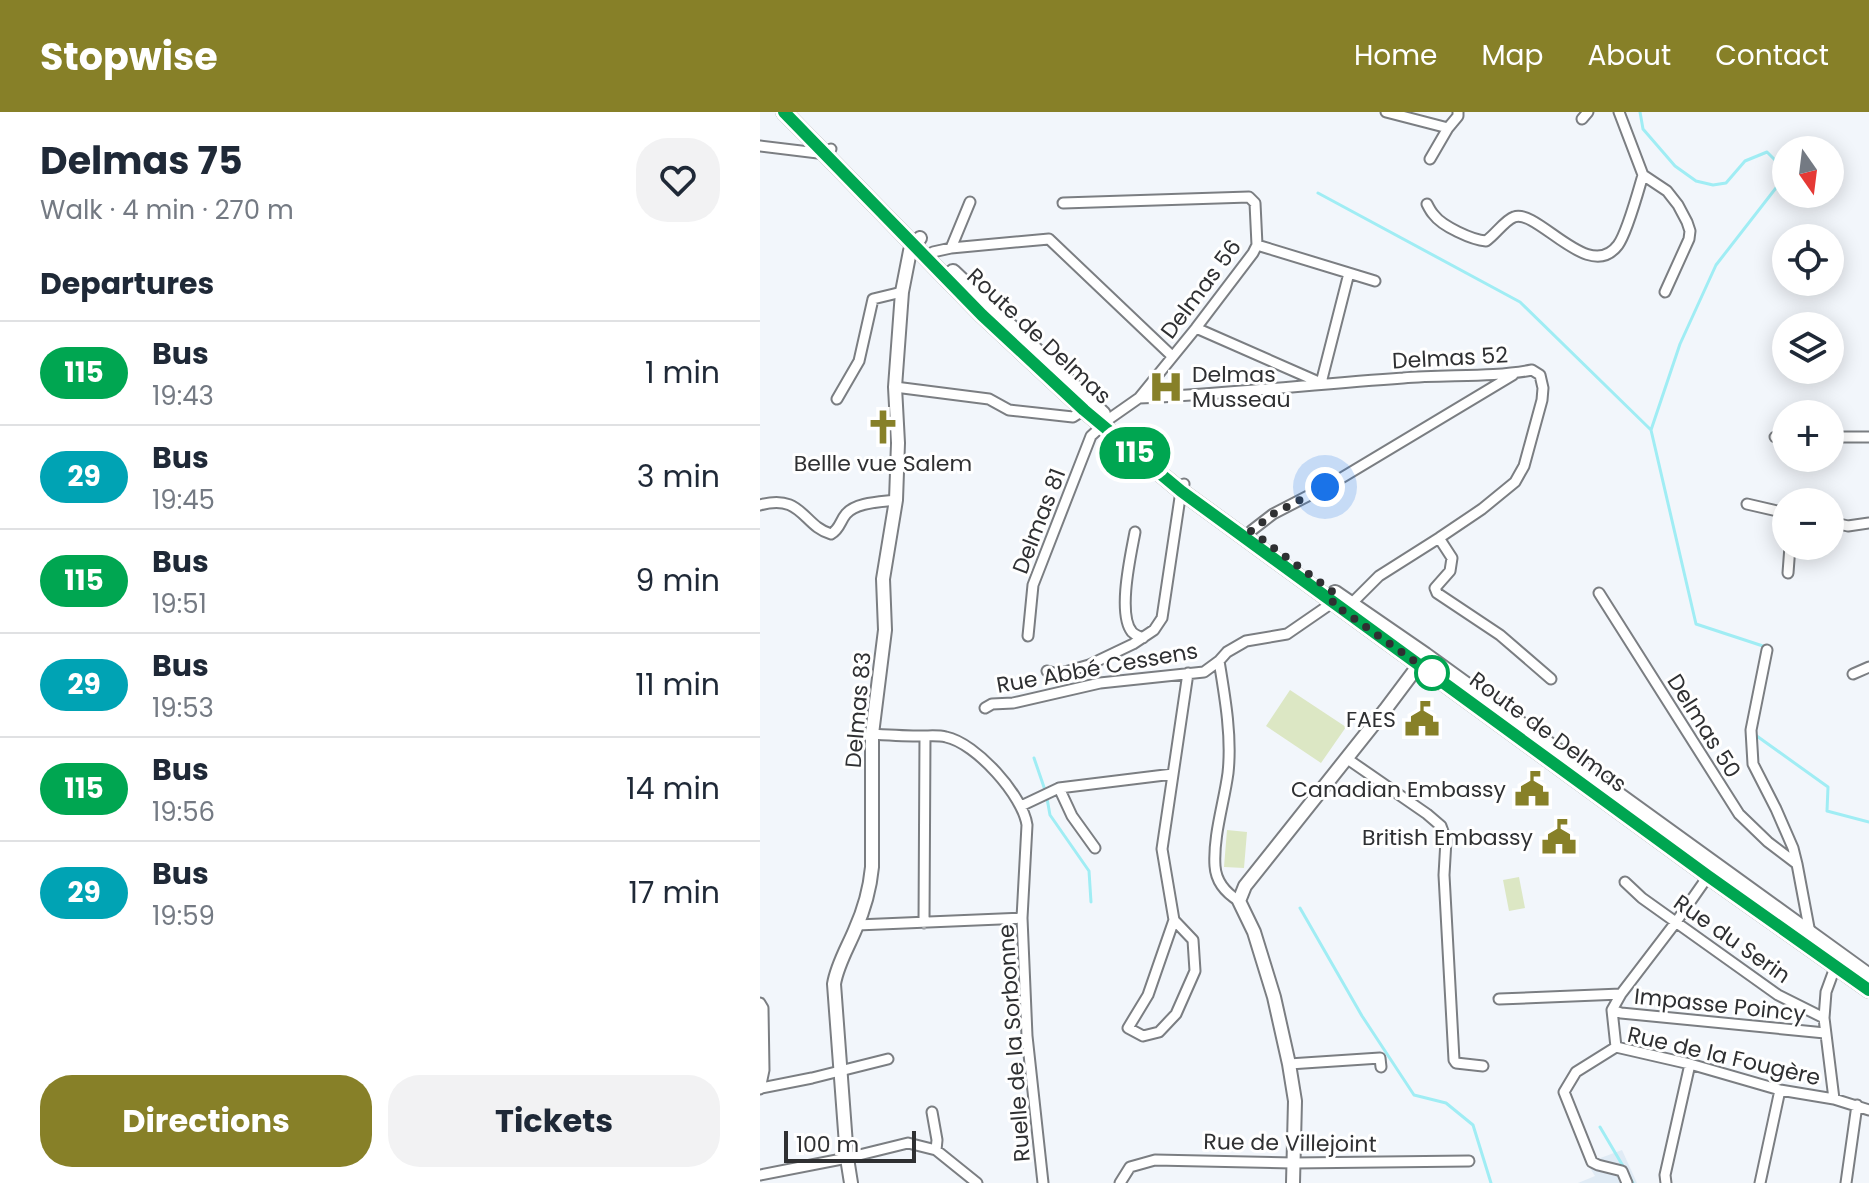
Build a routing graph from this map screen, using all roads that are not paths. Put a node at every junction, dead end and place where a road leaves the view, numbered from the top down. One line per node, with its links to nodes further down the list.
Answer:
1 (784, 112): 8 (main road, Route de Delmas)
2 (795, 112): 8 (main road, Route de Delmas)
3 (1386, 112): 6 (street)
4 (1458, 112): 6 (street)
5 (1619, 112): 10 (street)
6 (1448, 128): 9 (street)
7 (760, 146): 8 (street)
8 (828, 152): 14 (main road, Route de Delmas)
9 (1430, 159)
10 (1643, 175): 13 (street); 21 (street)
11 (970, 202): 16 (street)
12 (1063, 203): 15 (street, Delmas 56)
13 (1427, 204)
14 (917, 241): 17 (main road, Route de Delmas); 20 (street, Delmas 83); 29 (main road, Route de Delmas)
15 (1257, 245): 18 (street); 22 (street, Delmas 56)
16 (951, 248): 17 (street); 23 (street)
17 (933, 252): 30 (main road, Route de Delmas)
18 (1349, 273): 19 (street); 25 (street)
19 (1375, 281)
20 (902, 292): 26 (street, Delmas 83); 28 (street)
21 (1665, 292)
22 (1196, 328): 23 (street, Delmas 56); 25 (street)
23 (1172, 356): 27 (street, Delmas 56)
24 (1516, 373): 25 (street, Delmas 52); 40 (street); 42 (street, Delmas 52)
25 (1321, 383): 27 (street, Delmas 52)
26 (895, 387): 29 (street); 34 (street, Delmas 83)
27 (1139, 398): 30 (street, Delmas 56)
28 (837, 399)
29 (1084, 410): 30 (main road, Route de Delmas)
30 (1106, 422): 33 (main road, Route de Delmas); 48 (street, Delmas 81)
31 (1844, 437): 32 (street)
32 (1869, 437)
33 (1183, 488): 40 (main road, Route de Delmas); 46 (main road, Route de Delmas); 49 (street)
34 (896, 500): 36 (street); 59 (street, Delmas 83)
35 (1747, 504): 37 (street)
36 (760, 505)
37 (1772, 510)
38 (1869, 523): 39 (street)
39 (1844, 525)
40 (1251, 531): 46 (main road, Route de Delmas)
41 (1135, 532): 49 (street)
42 (1439, 538): 47 (street, Delmas 52); 57 (street)
43 (1789, 560): 44 (street)
44 (1788, 573)
45 (1599, 593): 66 (street, Delmas 50)
46 (1334, 599): 47 (main road, Route de Delmas); 51 (main road, Route de Delmas); 52 (street, Rue Abbé Cessens)
47 (1351, 604): 51 (main road, Route de Delmas)
48 (1028, 636)
49 (1143, 638): 54 (street)
50 (1767, 650): 66 (street, Delmas 50)
51 (1422, 660): 61 (street); 67 (main road, Route de Delmas)
52 (1219, 661): 55 (street, Rue Abbé Cessens); 69 (street)
53 (1869, 667): 56 (street)
54 (1047, 671)
55 (1188, 673): 58 (street, Rue Abbé Cessens); 62 (street)
56 (1853, 674)
57 (1551, 679)
58 (985, 708)
59 (872, 734): 60 (street); 74 (street, Delmas 83)
60 (925, 736): 64 (street); 73 (street)
61 (1346, 758): 69 (street); 89 (street)
62 (1173, 774): 63 (street); 71 (street)
63 (1059, 788): 64 (street); 65 (street)
64 (1021, 806): 70 (street, Ruelle de la Sorbonne)
65 (1095, 848)
66 (1797, 864): 75 (street, Delmas 50)
67 (1712, 871): 72 (street); 75 (main road, Route de Delmas); 76 (main road, Route de Delmas)
68 (1625, 882): 72 (street, Rue du Serin)
69 (1239, 901): 87 (street)
70 (1022, 918): 73 (street); 105 (street, Ruelle de la Sorbonne)
71 (1174, 920): 71 (street)
72 (1676, 922): 79 (street); 83 (street, Rue du Serin)
73 (924, 923): 74 (street)
74 (857, 925): 91 (street, Delmas 83)
75 (1810, 933): 76 (main road, Route de Delmas)
76 (1838, 961): 77 (main road, Route de Delmas); 78 (main road, Route de Delmas); 83 (street)
77 (1869, 976)
78 (1869, 990)
79 (1621, 994): 80 (street, Impasse Poincy); 82 (street)
80 (1499, 999)
81 (762, 1006): 92 (street)
82 (1612, 1010): 84 (street, Impasse Poincy); 85 (street)
83 (1824, 1018): 84 (street)
84 (1825, 1033): 94 (street)
85 (1616, 1047): 88 (street, Rue de la Fougère); 108 (street, Rue de la Fougère)
86 (888, 1059): 91 (street)
87 (1289, 1064): 90 (street); 101 (street)
88 (1690, 1064): 93 (street, Rue de la Fougère); 109 (street)
89 (1483, 1066)
90 (1381, 1067)
91 (841, 1069): 92 (street); 99 (street, Delmas 83)
92 (760, 1088)
93 (1780, 1090): 94 (street, Rue de la Fougère); 110 (street)
94 (1834, 1099): 95 (street, Rue de la Fougère)
95 (1857, 1105): 96 (street, Rue de la Fougère); 111 (street)
96 (1869, 1110)
97 (932, 1112): 98 (street)
98 (936, 1150): 99 (street); 104 (street)
99 (847, 1158): 102 (street); 103 (street, Delmas 83)
100 (1469, 1161): 101 (street, Rue de Villejoint)
101 (1293, 1163): 106 (street, Rue de Villejoint); 107 (street)
102 (760, 1175)
103 (851, 1183)
104 (977, 1183)
105 (1043, 1183)
106 (1120, 1183)
107 (1293, 1183)
108 (1627, 1183)
109 (1666, 1183)
110 (1760, 1183)
111 (1846, 1183)

